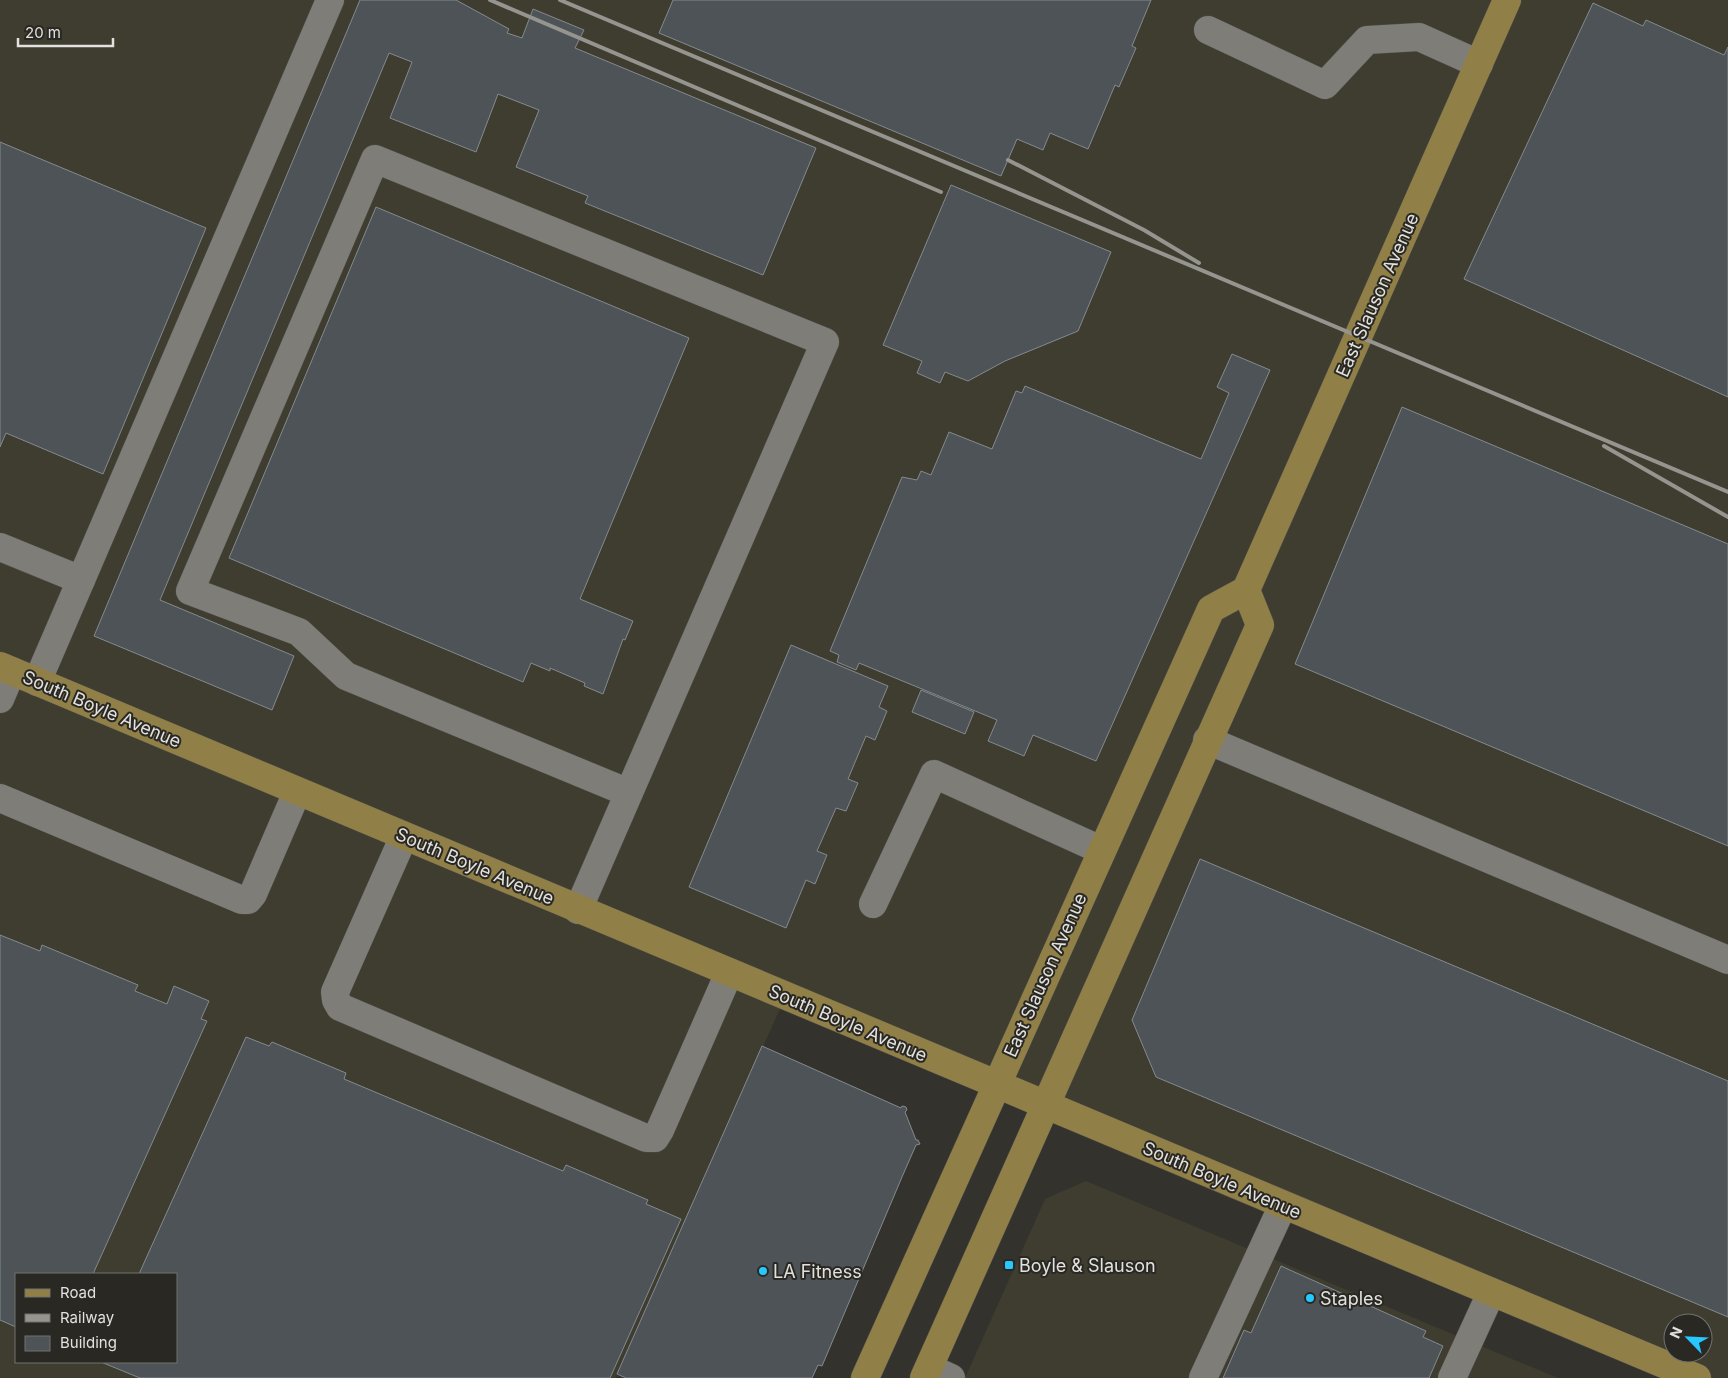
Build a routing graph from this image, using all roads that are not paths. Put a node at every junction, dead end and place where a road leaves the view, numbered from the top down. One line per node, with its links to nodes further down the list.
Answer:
1 (330, 0): 6 (lane)
2 (1507, 0): 4 (main road, East Slauson Avenue)
3 (1208, 30): 4 (lane)
4 (1479, 64): 7 (main road, East Slauson Avenue)
5 (0, 547): 6 (lane)
6 (81, 580): 9 (lane)
7 (1246, 590): 11 (main road); 16 (main road, East Slauson Avenue)
8 (6, 669): 9 (main road, South Boyle Avenue); 10 (lane)
9 (37, 682): 12 (main road, South Boyle Avenue)
10 (0, 698)
11 (1207, 740): 19 (lane); 22 (main road)
12 (298, 792): 14 (lane); 15 (main road, South Boyle Avenue)
13 (629, 793): 13 (lane); 18 (lane)
14 (0, 798)
15 (404, 836): 18 (main road, South Boyle Avenue); 20 (lane)
16 (1101, 850): 17 (lane); 21 (main road, East Slauson Avenue)
17 (873, 904)
18 (578, 910): 20 (main road, South Boyle Avenue)
19 (1728, 960)
20 (729, 973): 21 (main road, South Boyle Avenue)
21 (996, 1085): 22 (main road, South Boyle Avenue); 26 (main road, East Slauson Avenue)
22 (1044, 1105): 23 (main road, South Boyle Avenue); 25 (main road)
23 (1283, 1205): 24 (main road, South Boyle Avenue); 27 (lane)
24 (1491, 1293): 28 (lane); 29 (main road, South Boyle Avenue)
25 (935, 1375)
26 (865, 1378)
27 (1204, 1378)
28 (1452, 1378)
29 (1697, 1378)

